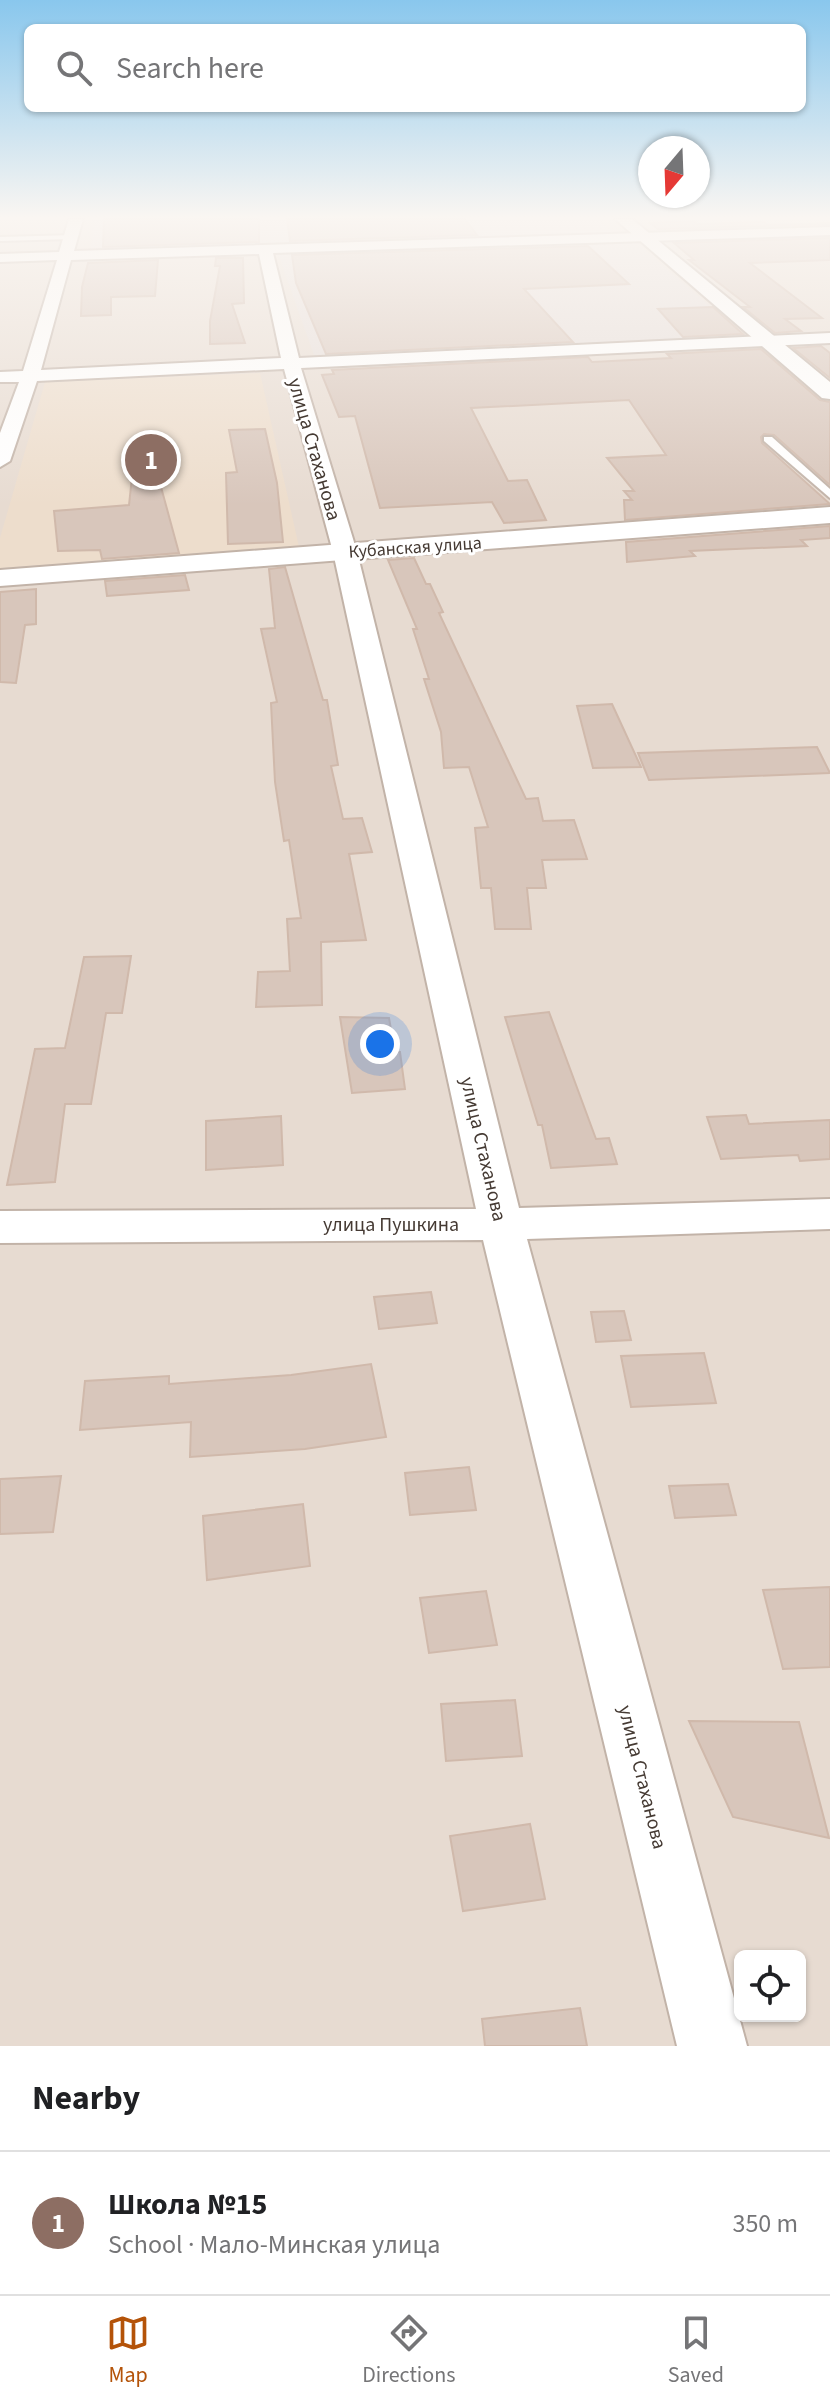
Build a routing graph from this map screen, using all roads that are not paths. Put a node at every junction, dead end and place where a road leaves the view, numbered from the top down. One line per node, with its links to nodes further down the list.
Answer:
1 (49, 314): 7 (street)
2 (280, 314): 6 (street, улица Стаханова)
3 (736, 314): 5 (street)
4 (830, 338): 5 (street)
5 (767, 341): 6 (street); 9 (street)
6 (291, 363): 7 (street); 14 (street, улица Стаханова)
7 (30, 376): 8 (street); 11 (street)
8 (0, 377)
9 (830, 393)
10 (768, 439): 12 (lane)
11 (0, 461)
12 (830, 495)
13 (830, 515): 14 (street, Кубанская улица)
14 (345, 552): 15 (street, Кубанская улица); 17 (street, улица Стаханова)
15 (0, 578)
16 (830, 1214): 17 (street, улица Пушкина)
17 (501, 1224): 18 (street, улица Пушкина); 19 (street, улица Стаханова)
18 (0, 1227)
19 (712, 2046)

